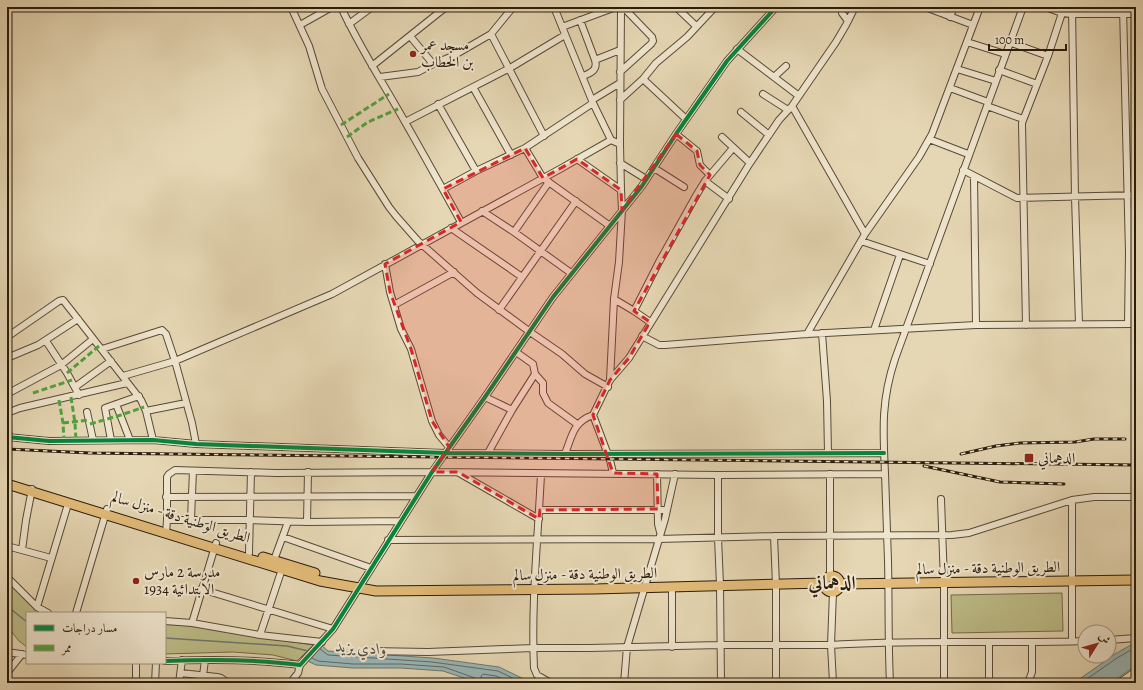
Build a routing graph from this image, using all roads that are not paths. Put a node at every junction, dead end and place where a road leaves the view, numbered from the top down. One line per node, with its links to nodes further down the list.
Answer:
1 (291, 7): 29 (street)
2 (332, 7): 29 (street)
3 (341, 7): 28 (street)
4 (372, 7): 28 (street)
5 (513, 7): 33 (street)
6 (554, 7): 32 (street)
7 (616, 7): 26 (street)
8 (622, 7): 39 (street); 49 (street)
9 (676, 7): 31 (street)
10 (715, 7): 31 (street)
11 (776, 7): 38 (street)
12 (842, 7): 27 (street)
13 (855, 7): 27 (street)
14 (925, 7): 25 (street)
15 (954, 7): 25 (street)
16 (980, 7): 30 (street)
17 (1023, 7): 37 (street)
18 (1045, 7): 22 (street)
19 (1072, 7): 23 (street)
20 (444, 8): 34 (street)
21 (1123, 10): 23 (street); 24 (street); 95 (street)
22 (1062, 13): 23 (street); 41 (street)
23 (1072, 14): 98 (street)
24 (1136, 14)
25 (950, 17): 30 (street)
26 (580, 20): 32 (street); 42 (street)
27 (848, 21): 60 (street)
28 (349, 24): 44 (street)
29 (300, 25): 109 (street)
30 (973, 25): 36 (street)
31 (696, 26): 53 (street)
32 (562, 27): 35 (street)
33 (491, 34): 43 (street); 46 (street)
34 (410, 36): 43 (street); 44 (street)
35 (565, 36): 46 (street); 50 (street)
36 (967, 42): 40 (street); 47 (street)
37 (1009, 42): 40 (street); 41 (street)
38 (737, 49): 52 (street); 67 (street)
39 (620, 50): 42 (street); 49 (street)
40 (1005, 54): 48 (street)
41 (1048, 56): 56 (street)
42 (595, 60): 50 (street)
43 (433, 64): 51 (street)
44 (372, 66): 51 (street)
45 (786, 66): 52 (street)
46 (510, 68): 57 (street); 72 (street)
47 (957, 69): 54 (street); 58 (street)
48 (999, 70): 54 (street); 56 (street)
49 (620, 72): 55 (street)
50 (583, 76): 62 (street)
51 (380, 77): 69 (street)
52 (774, 77): 60 (street)
53 (643, 79): 61 (street); 67 (street)
54 (996, 81): 64 (street)
55 (620, 83): 61 (street); 62 (street)
56 (1037, 84): 68 (street)
57 (473, 87): 63 (street); 80 (street)
58 (950, 88): 64 (street); 75 (street)
59 (763, 94): 65 (street)
60 (799, 96): 65 (street)
61 (620, 100): 76 (street)
62 (593, 102): 72 (street); 74 (street)
63 (438, 104): 69 (street); 86 (street)
64 (987, 104): 68 (street); 79 (street)
65 (790, 108): 71 (street); 107 (street)
66 (741, 112): 71 (street)
67 (686, 119): 70 (street)
68 (1023, 119): 97 (street)
69 (405, 122): 93 (street)
70 (676, 134): 84 (street); 87 (street)
71 (769, 135): 83 (street)
72 (544, 136): 77 (street)
73 (722, 137): 78 (street)
74 (611, 140): 76 (street); 81 (street)
75 (929, 140): 79 (street); 107 (street)
76 (620, 144): 82 (street)
77 (525, 148): 80 (street); 89 (street)
78 (734, 148): 83 (street); 87 (street)
79 (968, 154): 85 (street)
80 (511, 155): 86 (street)
81 (577, 159): 89 (street); 94 (street)
82 (620, 163): 90 (street); 94 (street)
83 (750, 163): 99 (street)
84 (654, 168): 90 (street); 92 (street)
85 (963, 170): 88 (street); 113 (street)
86 (476, 171): 93 (street)
87 (710, 175): 91 (street)
88 (974, 176): 97 (street); 126 (street)
89 (546, 180): 100 (street); 102 (street); 106 (street)
90 (646, 180): 101 (street)
91 (705, 181): 99 (street); 120 (street)
92 (684, 187)
93 (443, 189): 103 (street)
94 (621, 190): 101 (street)
95 (1127, 195): 96 (street); 98 (street); 124 (street)
96 (1136, 196)
97 (1024, 198): 98 (street); 127 (street)
98 (1075, 198): 123 (street)
99 (728, 199): 122 (street)
100 (576, 201): 104 (street); 110 (street)
101 (622, 210): 104 (street); 117 (street)
102 (482, 211): 103 (street); 106 (street)
103 (461, 222): 105 (street)
104 (610, 226): 115 (street)
105 (451, 228): 109 (street); 116 (street)
106 (514, 232): 110 (street)
107 (865, 234): 108 (street)
108 (861, 241): 111 (street); 132 (street)
109 (422, 244): 112 (street); 114 (street)
110 (540, 251): 115 (street); 116 (street)
111 (900, 255): 113 (street); 129 (street)
112 (385, 264): 118 (street); 141 (street)
113 (930, 264): 128 (street)
114 (454, 272): 118 (street); 119 (street)
115 (571, 274): 130 (street)
116 (522, 278): 119 (street)
117 (614, 299): 120 (street); 145 (street)
118 (394, 305): 168 (street)
119 (499, 310): 130 (street)
120 (634, 311): 122 (street)
121 (78, 319): 134 (street); 135 (street); 136 (street)
122 (650, 322): 133 (street)
123 (1079, 324): 124 (street); 127 (street)
124 (1128, 324): 125 (street)
125 (1136, 324)
126 (976, 325): 127 (street); 128 (street)
127 (1026, 325)
128 (907, 328): 129 (street); 172 (street)
129 (874, 330): 131 (street)
130 (530, 332): 138 (street); 148 (street)
131 (822, 333): 132 (street); 171 (street)
132 (807, 334): 133 (street)
133 (642, 336): 145 (street)
134 (7, 337)
135 (93, 339): 137 (street); 142 (street)
136 (46, 341): 139 (street); 142 (street)
137 (102, 348): 140 (street); 141 (street)
138 (516, 352): 143 (street); 152 (street)
139 (7, 358)
140 (111, 361): 144 (street); 147 (street)
141 (175, 361): 144 (street); 153 (street)
142 (61, 364): 147 (street); 149 (street)
143 (535, 374): 155 (street); 160 (street)
144 (123, 376): 146 (street)
145 (610, 380): 148 (street)
146 (128, 382): 150 (street); 151 (street)
147 (76, 387): 150 (street)
148 (608, 387): 159 (street)
149 (7, 394)
150 (79, 395): 158 (street)
151 (139, 396): 154 (street); 156 (street)
152 (485, 397): 155 (street); 168 (street)
153 (186, 403): 156 (street); 167 (street)
154 (116, 404): 164 (street); 165 (street)
155 (512, 410): 170 (street)
156 (146, 411): 166 (street)
157 (87, 412): 163 (street)
158 (7, 414)
159 (593, 416): 160 (street); 174 (street)
160 (577, 424): 173 (street)
161 (7, 425): 162 (street)
162 (8, 437): 163 (street)
163 (93, 440): 164 (street)
164 (111, 440): 165 (street)
165 (130, 440): 166 (street)
166 (153, 440): 167 (street)
167 (196, 444): 169 (street)
168 (448, 447): 169 (street)
169 (444, 453): 170 (street); 178 (street)
170 (488, 453): 173 (street)
171 (828, 453): 172 (street); 174 (street)
172 (884, 453): 185 (street)
173 (565, 454): 174 (street)
174 (608, 454): 180 (street)
175 (193, 471): 176 (street); 190 (street); 194 (street)
176 (250, 472): 177 (street); 191 (street)
177 (308, 472): 178 (street); 192 (street)
178 (432, 472): 179 (street); 193 (street)
179 (458, 472): 181 (street); 204 (street)
180 (613, 473): 181 (street); 182 (street)
181 (541, 474): 200 (street)
182 (657, 474): 183 (street); 199 (street)
183 (676, 474): 186 (street); 201 (street)
184 (830, 474): 185 (street); 186 (street); 213 (street)
185 (885, 474): 214 (street)
186 (718, 475): 216 (street)
187 (7, 480): 189 (main road, الطريق الوطنية دقة - منزل سالم)
188 (7, 484): 189 (main road, الطريق الوطنية دقة - منزل سالم)
189 (32, 490): 198 (main road, الطريق الوطنية دقة - منزل سالم); 202 (main road, الطريق الوطنية دقة - منزل سالم); 222 (street)
190 (192, 496): 191 (street); 194 (street); 203 (street)
191 (249, 496): 192 (street); 205 (street)
192 (308, 496): 193 (street); 208 (street)
193 (416, 496): 206 (street)
194 (166, 497): 209 (street)
195 (1136, 497): 197 (street)
196 (941, 499): 211 (street)
197 (1072, 500): 211 (street); 231 (street)
198 (68, 504): 202 (main road, الطريق الوطنية دقة - منزل سالم); 224 (street)
199 (658, 509): 200 (street); 201 (street); 210 (street)
200 (540, 510): 204 (street)
201 (667, 510): 210 (street)
202 (106, 512): 209 (main road, الطريق الوطنية دقة - منزل سالم); 247 (street)
203 (191, 519): 205 (street); 209 (street)
204 (539, 519): 219 (street)
205 (250, 520): 207 (street); 223 (street)
206 (401, 521): 208 (street); 218 (street)
207 (288, 522): 208 (street); 215 (street)
208 (307, 522)
209 (167, 527): 221 (main road, الطريق الوطنية دقة - منزل سالم)
210 (660, 532): 217 (street)
211 (942, 535): 214 (street); 232 (street)
212 (774, 536): 213 (street); 216 (street); 237 (street)
213 (830, 536): 214 (street); 228 (street)
214 (886, 536): 234 (street)
215 (283, 537): 225 (street); 227 (street)
216 (718, 537): 217 (street); 236 (street)
217 (658, 539): 219 (street); 239 (street)
218 (388, 540): 219 (street); 227 (street)
219 (538, 540): 242 (street)
220 (7, 546): 222 (street)
221 (215, 546): 223 (main road, الطريق الوطنية دقة - منزل سالم); 226 (main road, الطريق الوطنية دقة - منزل سالم); 241 (street)
222 (22, 550): 224 (street)
223 (248, 552): 225 (main road, الطريق الوطنية دقة - منزل سالم)
224 (52, 558): 244 (street)
225 (274, 560): 226 (main road, الطريق الوطنية دقة - منزل سالم)
226 (283, 566): 240 (main road, الطريق الوطنية دقة - منزل سالم); 245 (street)
227 (371, 568): 240 (street)
228 (830, 575): 233 (main road); 235 (main road)
229 (7, 577): 244 (street)
230 (1136, 580): 231 (main road, الطريق الوطنية دقة - منزل سالم)
231 (1072, 581): 232 (main road, الطريق الوطنية دقة - منزل سالم); 254 (street)
232 (944, 582): 234 (main road, الطريق الوطنية دقة - منزل سالم); 256 (street)
233 (824, 583): 237 (main road, الطريق الوطنية دقة - منزل سالم); 243 (main road)
234 (888, 583): 235 (main road, الطريق الوطنية دقة - منزل سالم); 259 (street)
235 (841, 584): 243 (main road)
236 (720, 585): 237 (main road, الطريق الوطنية دقة - منزل سالم); 238 (main road, الطريق الوطنية دقة - منزل سالم); 261 (street)
237 (776, 585): 262 (street)
238 (672, 586): 239 (main road, الطريق الوطنية دقة - منزل سالم); 265 (street)
239 (645, 587): 242 (main road, الطريق الوطنية دقة - منزل سالم); 264 (street)
240 (358, 588): 242 (main road, الطريق الوطنية دقة - منزل سالم); 250 (street)
241 (202, 589): 245 (street); 249 (street)
242 (534, 589): 266 (street)
243 (833, 592): 263 (street)
244 (37, 607): 246 (street)
245 (269, 609): 250 (street); 251 (street)
246 (46, 612)
247 (76, 612)
248 (166, 621): 249 (street)
249 (192, 623): 251 (street)
250 (333, 629): 258 (street)
251 (260, 635): 258 (street)
252 (1136, 638): 253 (street)
253 (1117, 639)
254 (1072, 641): 255 (street); 257 (street)
255 (1077, 641)
256 (944, 642): 259 (street); 260 (street); 292 (street)
257 (1032, 642): 260 (street); 294 (street)
258 (321, 643): 273 (street)
259 (888, 643): 263 (street); 291 (street)
260 (989, 643): 293 (street)
261 (720, 645): 262 (street); 265 (street); 288 (street)
262 (776, 645): 263 (street); 289 (street)
263 (831, 645): 290 (street)
264 (627, 647): 265 (street); 266 (street); 287 (street)
265 (672, 647)
266 (533, 648): 267 (street); 286 (street)
267 (369, 651)
268 (7, 652): 269 (street)
269 (24, 655): 277 (street)
270 (182, 660): 271 (street); 272 (street); 278 (street)
271 (205, 660): 273 (street); 279 (street)
272 (166, 661)
273 (302, 663): 285 (street)
274 (136, 664): 280 (street)
275 (156, 664): 281 (street)
276 (1136, 671): 295 (street)
277 (7, 673)
278 (181, 673): 279 (street); 282 (street)
279 (203, 675): 283 (street); 284 (street)
280 (136, 683)
281 (155, 683)
282 (179, 683)
283 (202, 683)
284 (228, 683)
285 (290, 683)
286 (551, 683)
287 (624, 683)
288 (721, 683)
289 (776, 683)
290 (833, 683)
291 (890, 683)
292 (944, 683)
293 (990, 683)
294 (1028, 683)
295 (1119, 683)

